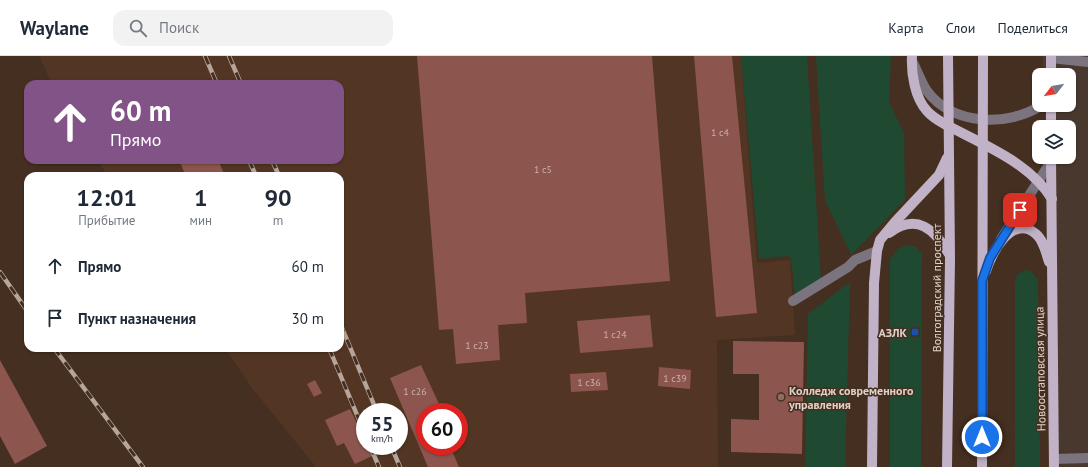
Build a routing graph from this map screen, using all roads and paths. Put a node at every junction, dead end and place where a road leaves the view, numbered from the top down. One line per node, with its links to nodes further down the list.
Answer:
1 (948, 56): 7 (main road, Волгоградский проспект)
2 (983, 56): 9 (main road)
3 (1051, 57): 5 (street); 6 (main road)
4 (912, 58): 7 (street); 10 (main road)
5 (1088, 62)
6 (1051, 68)
7 (948, 110): 9 (street); 10 (main road, Волгоградский проспект)
8 (1032, 111): 9 (street)
9 (982, 120): 11 (main road)
10 (948, 126): 11 (main road); 12 (main road, Волгоградский проспект)
11 (982, 144): 15 (main road); 22 (main road)
12 (948, 156): 17 (main road); 20 (main road, Волгоградский проспект)
13 (1048, 164): 15 (street)
14 (1052, 164): 16 (main road, Новоостаповская улица)
15 (1038, 180): 16 (main road); 18 (street)
16 (1052, 199): 21 (main road, Новоостаповская улица)
17 (880, 240): 19 (main road); 20 (main road)
18 (997, 246): 21 (main road); 22 (main road)
19 (877, 251): 23 (street); 26 (main road)
20 (950, 254): 27 (main road, Волгоградский проспект)
21 (1052, 271): 25 (main road, Новоостаповская улица)
22 (982, 281): 28 (main road)
23 (793, 301)
24 (1088, 458): 25 (street)
25 (1054, 463)
26 (872, 467)
27 (947, 467)
28 (982, 467)

